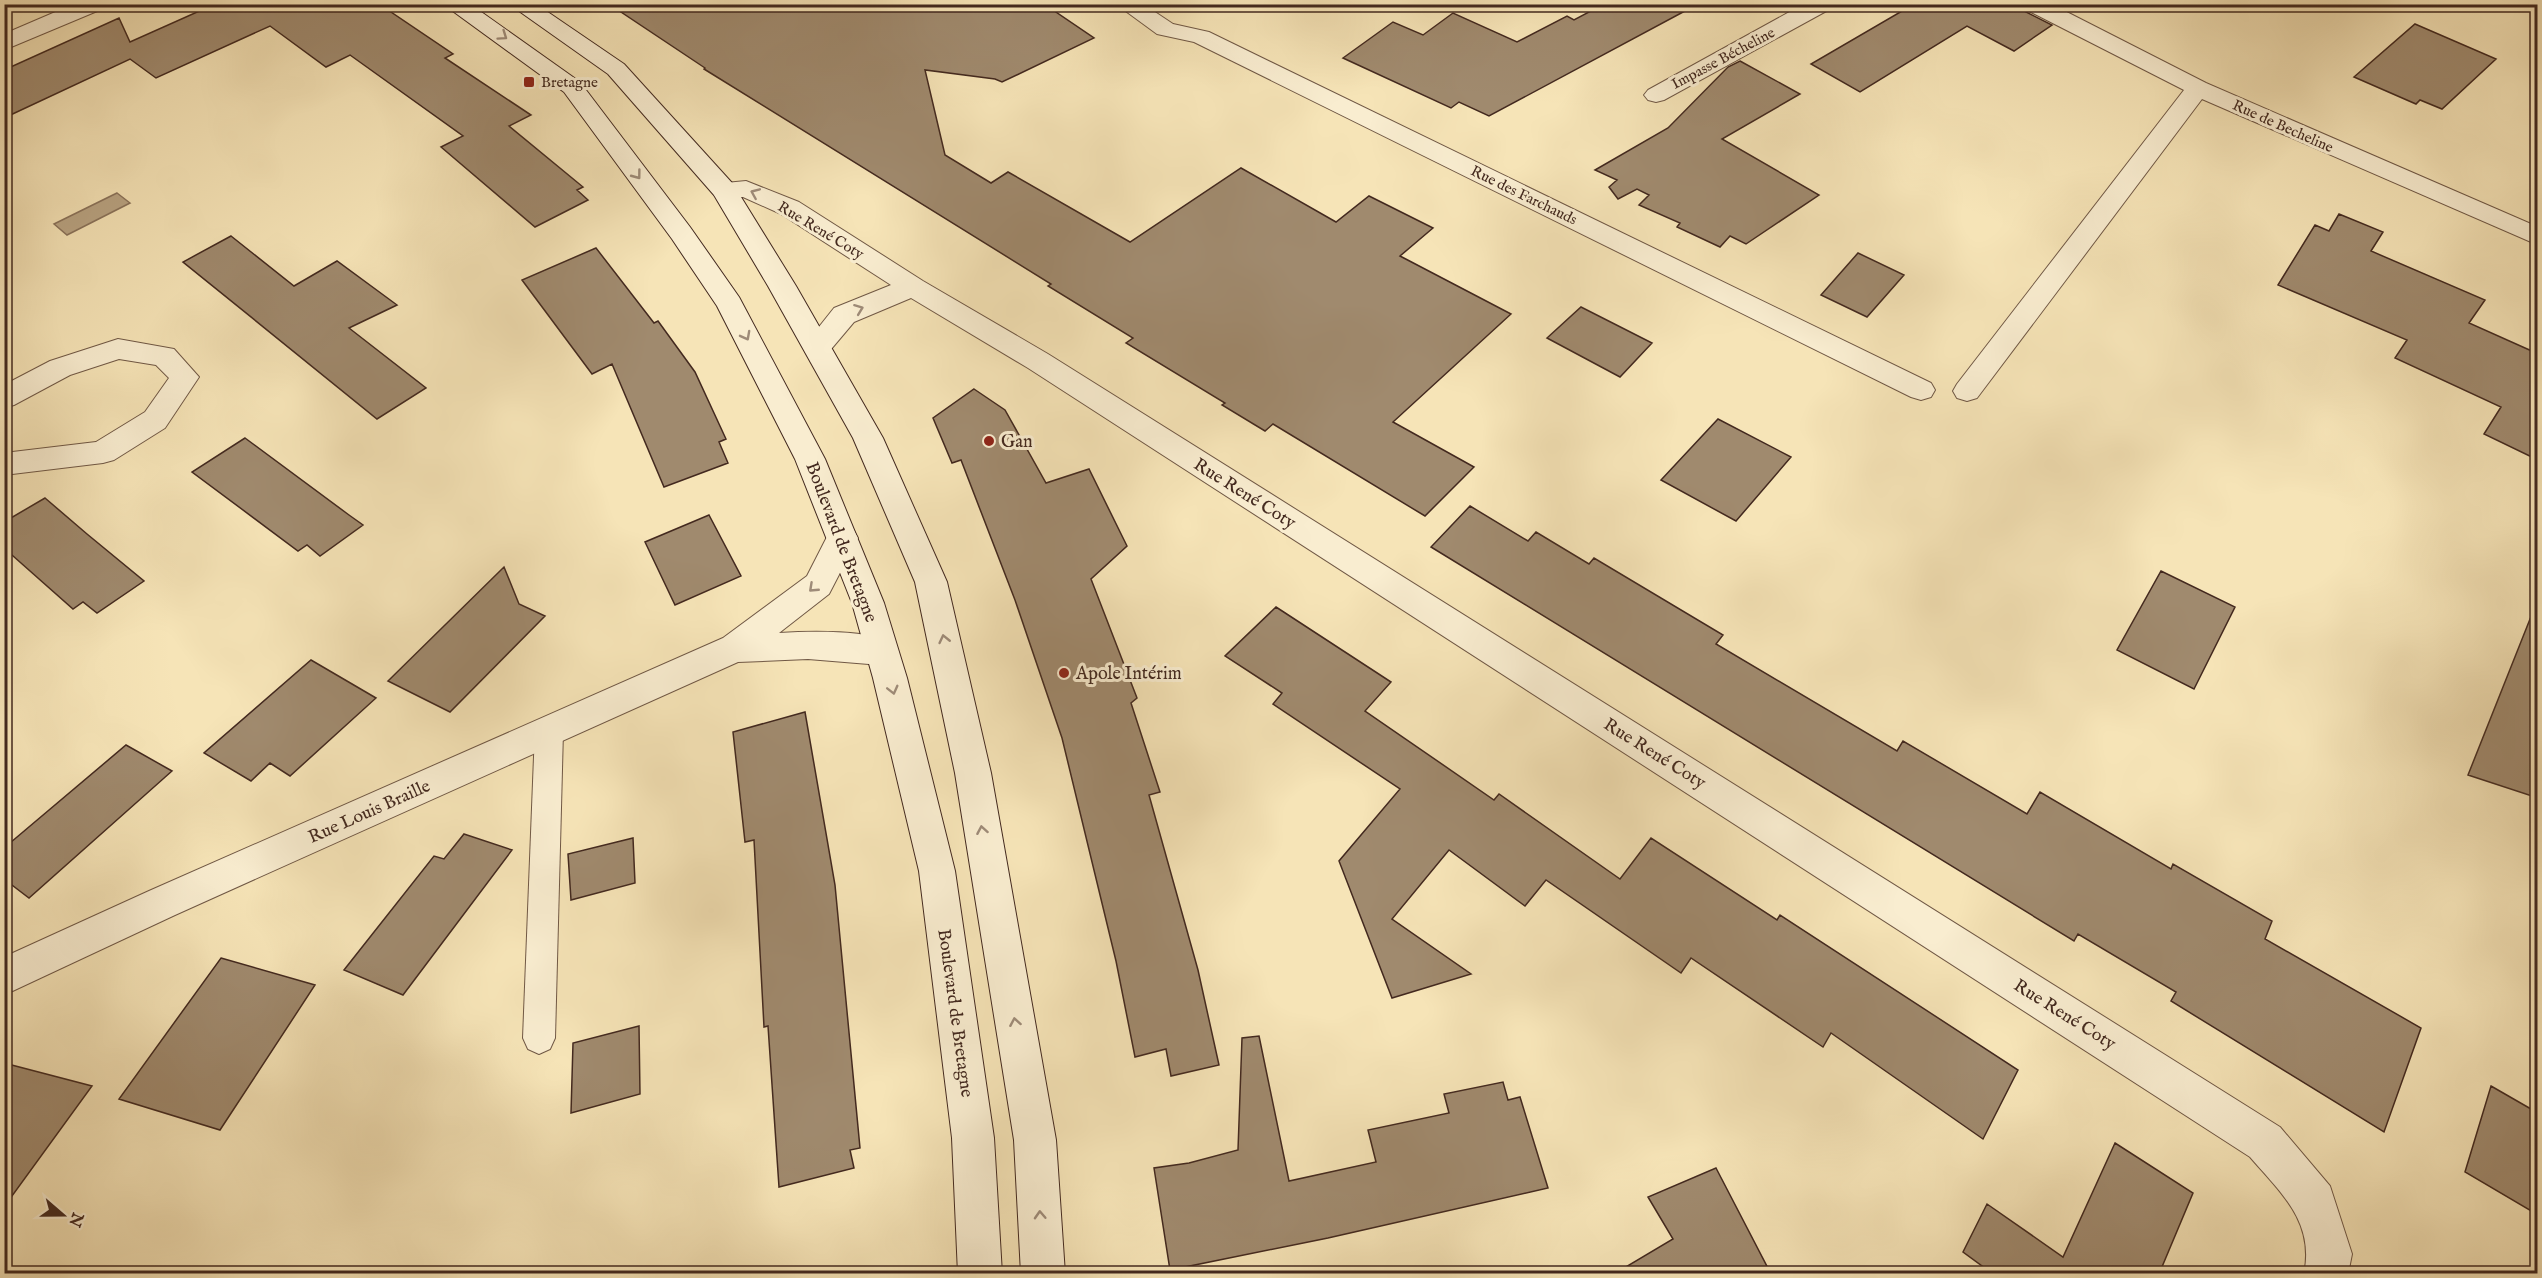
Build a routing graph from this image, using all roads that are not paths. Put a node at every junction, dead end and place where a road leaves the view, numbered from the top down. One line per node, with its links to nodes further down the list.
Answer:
1 (94, 4): 7 (street)
2 (454, 4): 18 (street, Boulevard de Bretagne, one-way to 18)
3 (520, 4): 10 (street)
4 (1127, 4): 14 (street, Rue des Farchauds)
5 (1822, 4): 9 (street, Impasse Bécheline)
6 (2033, 4): 8 (street, Rue de Becheline)
7 (5, 42)
8 (2198, 88): 11 (street, Rue de Becheline); 15 (street)
9 (1656, 95)
10 (724, 190): 12 (street, Rue René Coty, one-way to 10); 13 (street)
11 (2538, 237)
12 (913, 287): 13 (street, one-way to 12); 26 (street, Rue René Coty)
13 (818, 347): 25 (street, one-way to 13)
14 (1921, 390)
15 (1967, 391)
16 (4, 398): 17 (street)
17 (4, 464)
18 (842, 538): 19 (street, Rue Louis Braille, one-way to 19); 20 (street, Boulevard de Bretagne)
19 (735, 648): 20 (street, Rue Louis Braille); 21 (street, Rue Louis Braille)
20 (881, 651): 24 (street, Boulevard de Bretagne, one-way to 24)
21 (549, 731): 22 (street, Rue Louis Braille); 23 (lane)
22 (4, 977)
23 (539, 1038)
24 (980, 1274)
25 (1043, 1274)
26 (2326, 1274)

